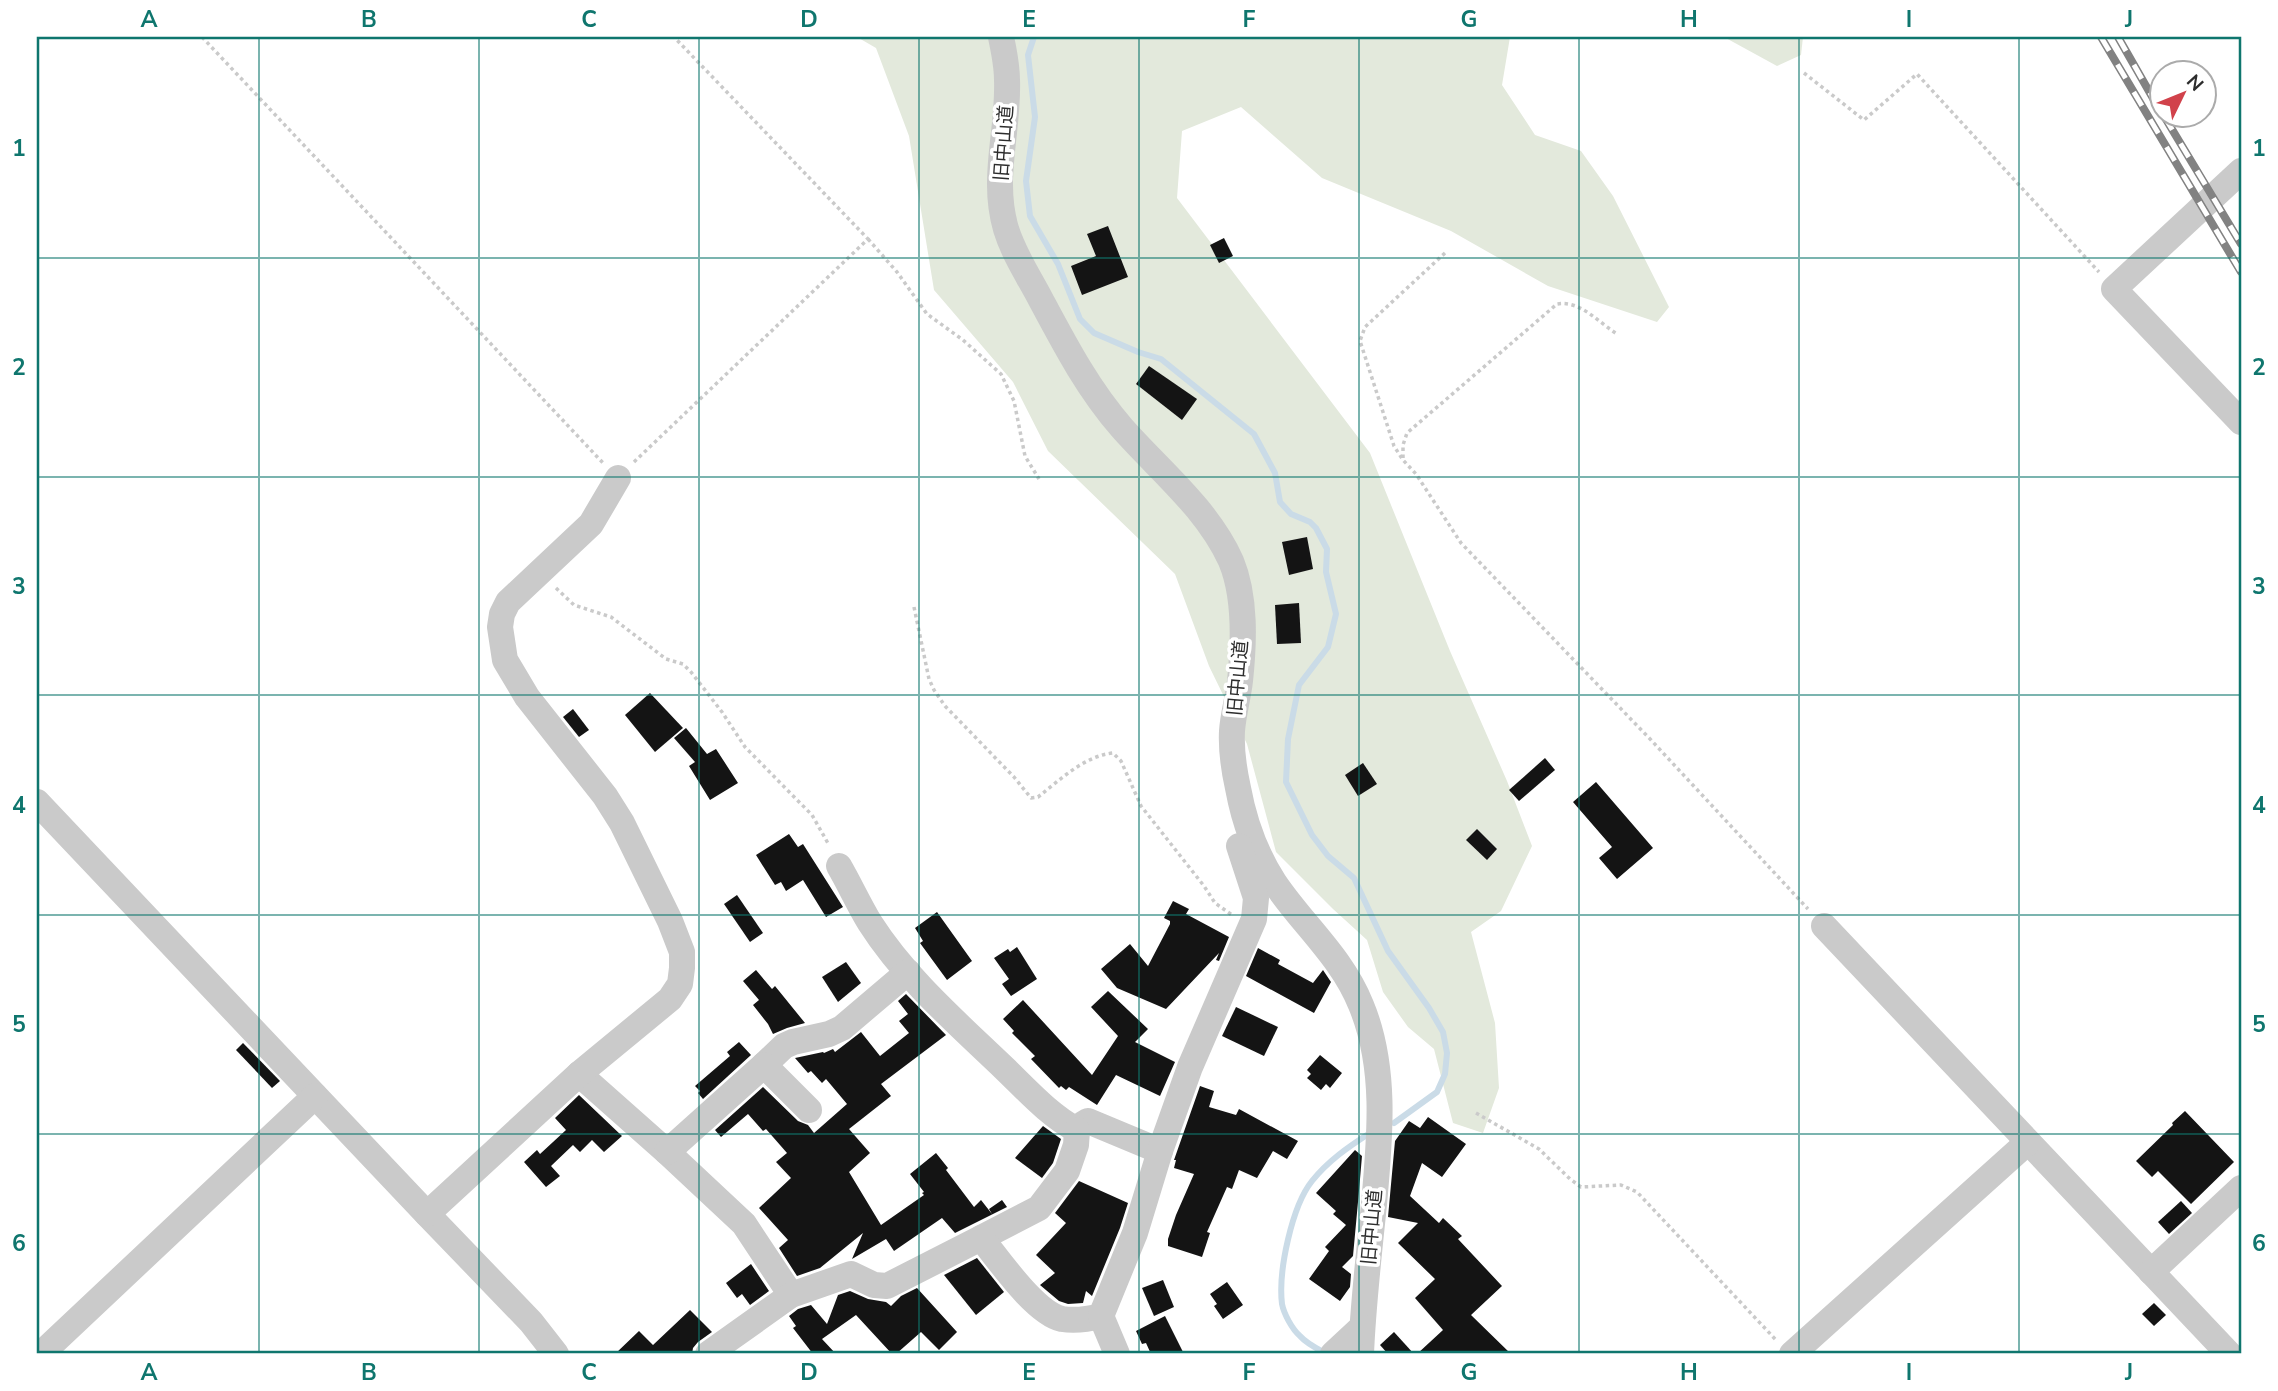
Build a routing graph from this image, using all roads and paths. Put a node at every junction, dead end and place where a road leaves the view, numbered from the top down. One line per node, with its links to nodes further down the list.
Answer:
1 (202, 37): 12 (path)
2 (674, 37): 6 (path)
3 (1002, 37): 16 (street, 旧中山道)
4 (1804, 73): 8 (path)
5 (2240, 172): 8 (street)
6 (868, 239): 12 (path); 13 (path)
7 (1446, 253): 11 (path)
8 (2114, 289): 10 (street)
9 (1617, 334): 11 (path)
10 (2241, 422)
11 (1403, 460): 19 (path)
12 (618, 478): 14 (street)
13 (1039, 479)
14 (541, 571): 18 (path); 23 (street)
15 (914, 607): 20 (path)
16 (1235, 774): 20 (street); 38 (street, 旧中山道)
17 (37, 802): 24 (street)
18 (839, 866): 21 (street)
19 (1824, 926): 28 (street)
20 (1251, 928): 29 (street)
21 (908, 972): 22 (street); 27 (street)
22 (764, 1065): 25 (street); 30 (street)
23 (579, 1074): 30 (street); 32 (street)
24 (315, 1096): 32 (street); 39 (street)
25 (809, 1110)
26 (1476, 1113): 37 (path)
27 (1077, 1130): 29 (street); 33 (street)
28 (2028, 1142): 34 (street); 37 (street)
29 (1160, 1151): 36 (street)
30 (667, 1152): 35 (street)
31 (2241, 1188): 34 (street)
32 (427, 1214): 40 (street)
33 (982, 1238): 35 (street); 36 (street)
34 (2151, 1272): 43 (street)
35 (791, 1295): 41 (street)
36 (1101, 1317): 42 (street)
37 (1786, 1349)
38 (1343, 1353)
39 (41, 1354)
40 (556, 1354)
41 (708, 1354)
42 (1116, 1354)
43 (2229, 1354)

